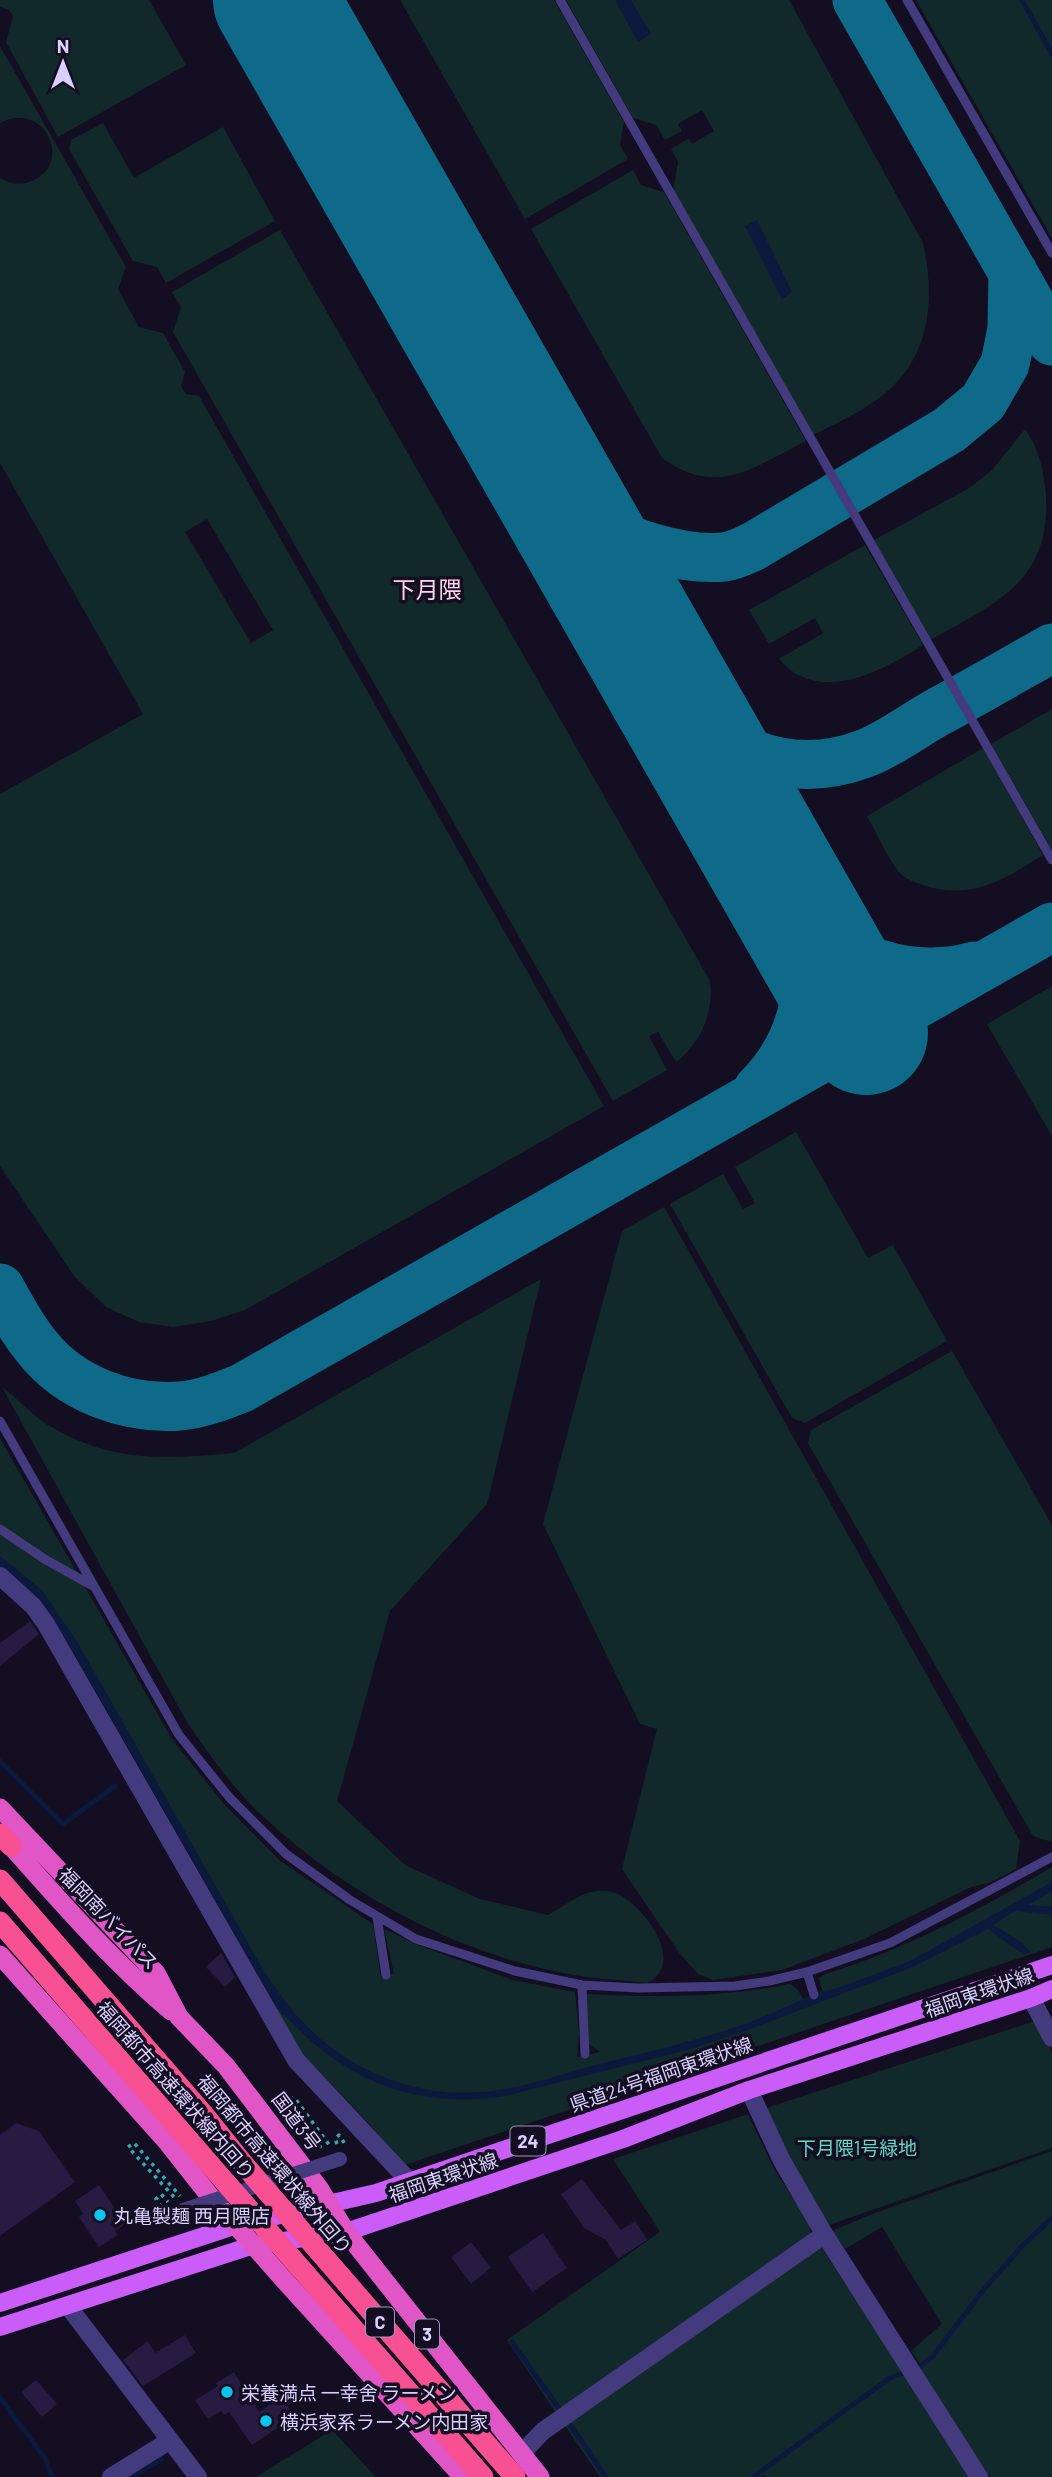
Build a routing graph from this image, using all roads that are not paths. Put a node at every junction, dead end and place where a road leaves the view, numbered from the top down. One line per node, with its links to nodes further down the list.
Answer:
1 (560, 0): 4 (lane)
2 (907, 0): 3 (lane)
3 (1052, 253)
4 (1052, 860)
5 (0, 1421): 8 (lane)
6 (0, 1529): 8 (lane)
7 (0, 1576): 30 (street)
8 (94, 1587): 13 (lane)
9 (0, 1808): 24 (highway, 国道3号 / 3)
10 (6, 1840): 24 (highway, 福岡南バイパス / 3)
11 (1052, 1857): 18 (lane)
12 (0, 1881): 46 (highway, 福岡都市高速環状線外回り / C, bridge)
13 (377, 1917): 19 (lane); 20 (lane)
14 (0, 1922): 45 (highway, 福岡都市高速環状線内回り / C, bridge)
15 (0, 1937): 28 (highway)
16 (0, 1955): 28 (highway)
17 (1052, 1965): 30 (main road, 県道24号福岡東環状線 / 24)
18 (807, 1972): 20 (lane); 22 (lane)
19 (386, 1975)
20 (582, 1985): 26 (lane)
21 (1052, 1989): 23 (main road, 福岡東環状線 / 24)
22 (814, 1994)
23 (1031, 1998): 25 (street); 27 (main road, 福岡東環状線 / 24)
24 (179, 2017): 31 (highway, 国道3号 / 3)
25 (1052, 2039)
26 (585, 2054)
27 (749, 2090): 34 (main road, 福岡東環状線 / 24); 35 (street)
28 (168, 2143): 33 (highway)
29 (333, 2157): 32 (street, bridge)
30 (409, 2181): 31 (main road, 県道24号福岡東環状線 / 24)
31 (328, 2203): 33 (main road, 県道24号福岡東環状線 / 24); 34 (highway, 国道3号 / 3)
32 (182, 2207)
33 (237, 2225): 36 (highway); 37 (main road, 県道24号福岡東環状線 / 24)
34 (346, 2232): 36 (main road, 福岡東環状線 / 24); 41 (highway, 国道3号 / 3)
35 (823, 2232): 41 (street); 48 (street)
36 (254, 2245): 38 (main road, 福岡東環状線 / 24); 44 (highway)
37 (0, 2303)
38 (68, 2306): 39 (main road, 福岡東環状線 / 24); 40 (street)
39 (0, 2327)
40 (169, 2441): 42 (street); 43 (street)
41 (521, 2454): 47 (highway, 国道3号 / 3)
42 (111, 2477)
43 (198, 2477)
44 (463, 2477)
45 (483, 2477)
46 (515, 2477)
47 (540, 2477)
48 (979, 2477)

